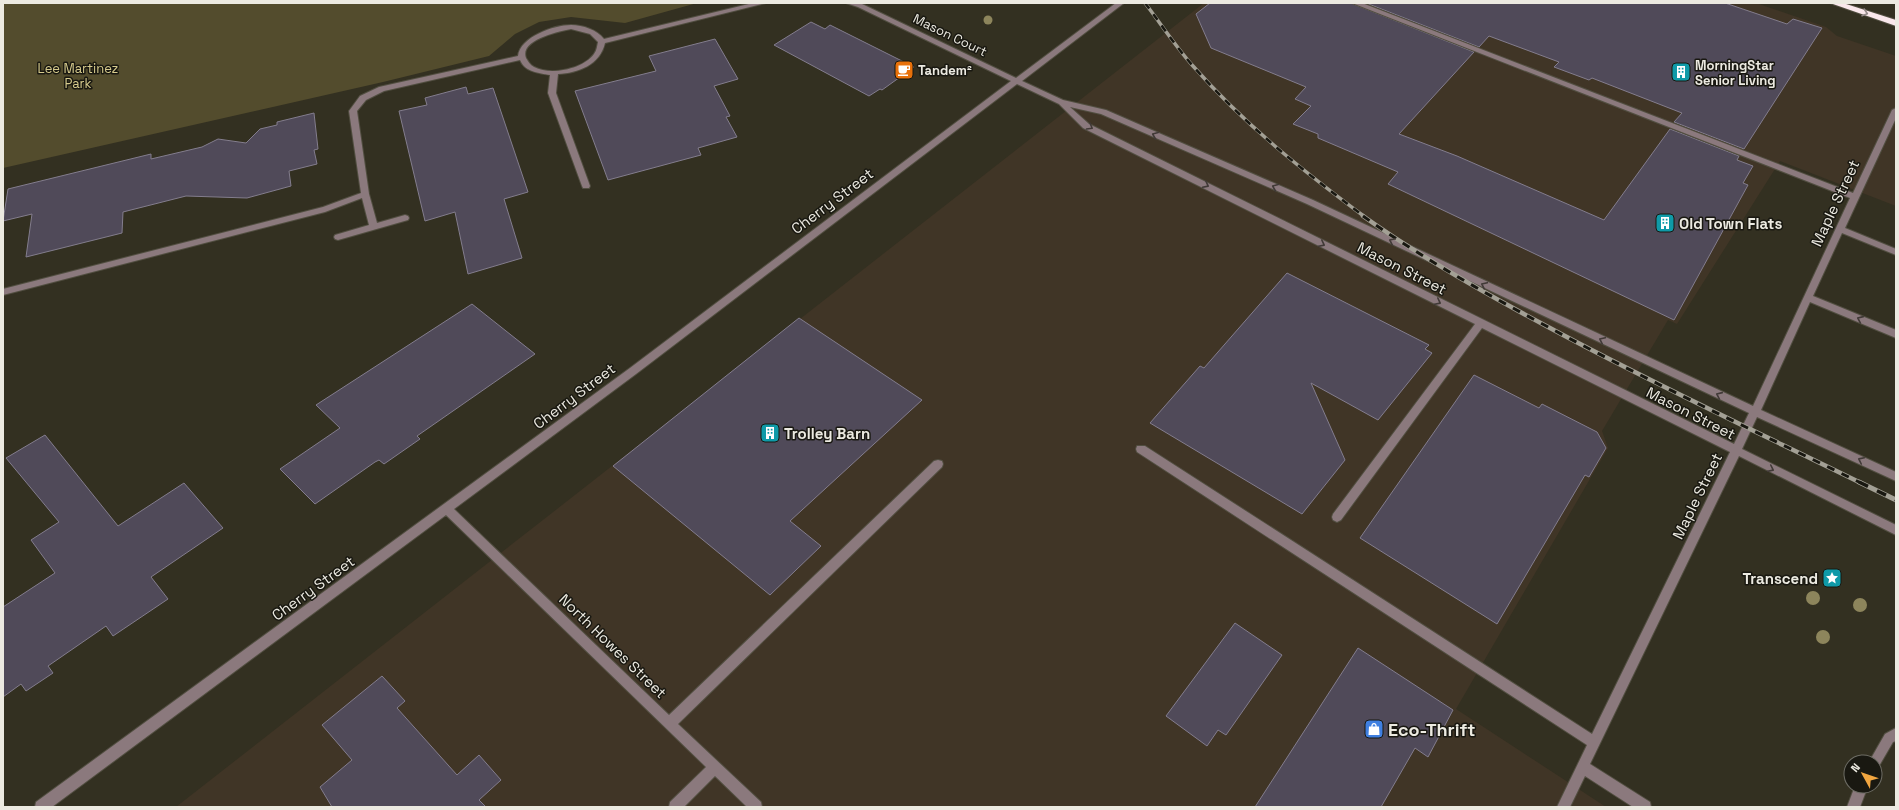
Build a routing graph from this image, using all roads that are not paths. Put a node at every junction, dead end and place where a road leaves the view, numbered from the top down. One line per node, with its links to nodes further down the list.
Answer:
1 (762, 3): 8 (street)
2 (850, 3): 6 (street, Mason Court)
3 (1120, 3): 11 (street, Cherry Street)
4 (1356, 3): 16 (street)
5 (1834, 3): 7 (highway, one-way to 7)
6 (862, 4): 11 (street, Mason Court)
7 (1896, 24)
8 (602, 42): 9 (street); 10 (street)
9 (522, 57): 10 (street); 15 (street)
10 (554, 72): 14 (street)
11 (1016, 81): 12 (street, Mason Street); 31 (street, Cherry Street)
12 (1060, 102): 24 (street, Mason Street, one-way to 24); 26 (street, Mason Street, one-way to 12)
13 (1896, 110): 16 (street, Maple Street)
14 (586, 186)
15 (365, 194): 18 (street); 22 (street)
16 (1855, 197): 19 (street, Maple Street)
17 (405, 218): 18 (street)
18 (374, 227): 20 (street)
19 (1840, 230): 21 (street); 23 (street, Maple Street)
20 (338, 237)
21 (1896, 252)
22 (3, 292)
23 (1808, 297): 25 (street, one-way to 23); 26 (street, Maple Street)
24 (1481, 323): 28 (street, Mason Street); 32 (street)
25 (1896, 334)
26 (1755, 411): 28 (street, Maple Street); 30 (street, Mason Street, one-way to 26)
27 (1141, 449): 36 (street)
28 (1736, 452): 33 (street, Mason Street, one-way to 33); 36 (street, Maple Street)
29 (938, 464): 34 (street)
30 (1896, 477)
31 (447, 509): 34 (street, North Howes Street); 41 (street, Cherry Street)
32 (1337, 518)
33 (1896, 530)
34 (670, 723): 38 (street, North Howes Street)
35 (1896, 734): 37 (street)
36 (1595, 743): 39 (street, Maple Street)
37 (1880, 754)
38 (715, 767): 42 (street); 43 (street, North Howes Street)
39 (1583, 767): 44 (street, Maple Street); 45 (street)
40 (1859, 794): 46 (street)
41 (41, 807)
42 (675, 807)
43 (756, 807)
44 (1563, 807)
45 (1645, 807)
46 (1853, 807)

